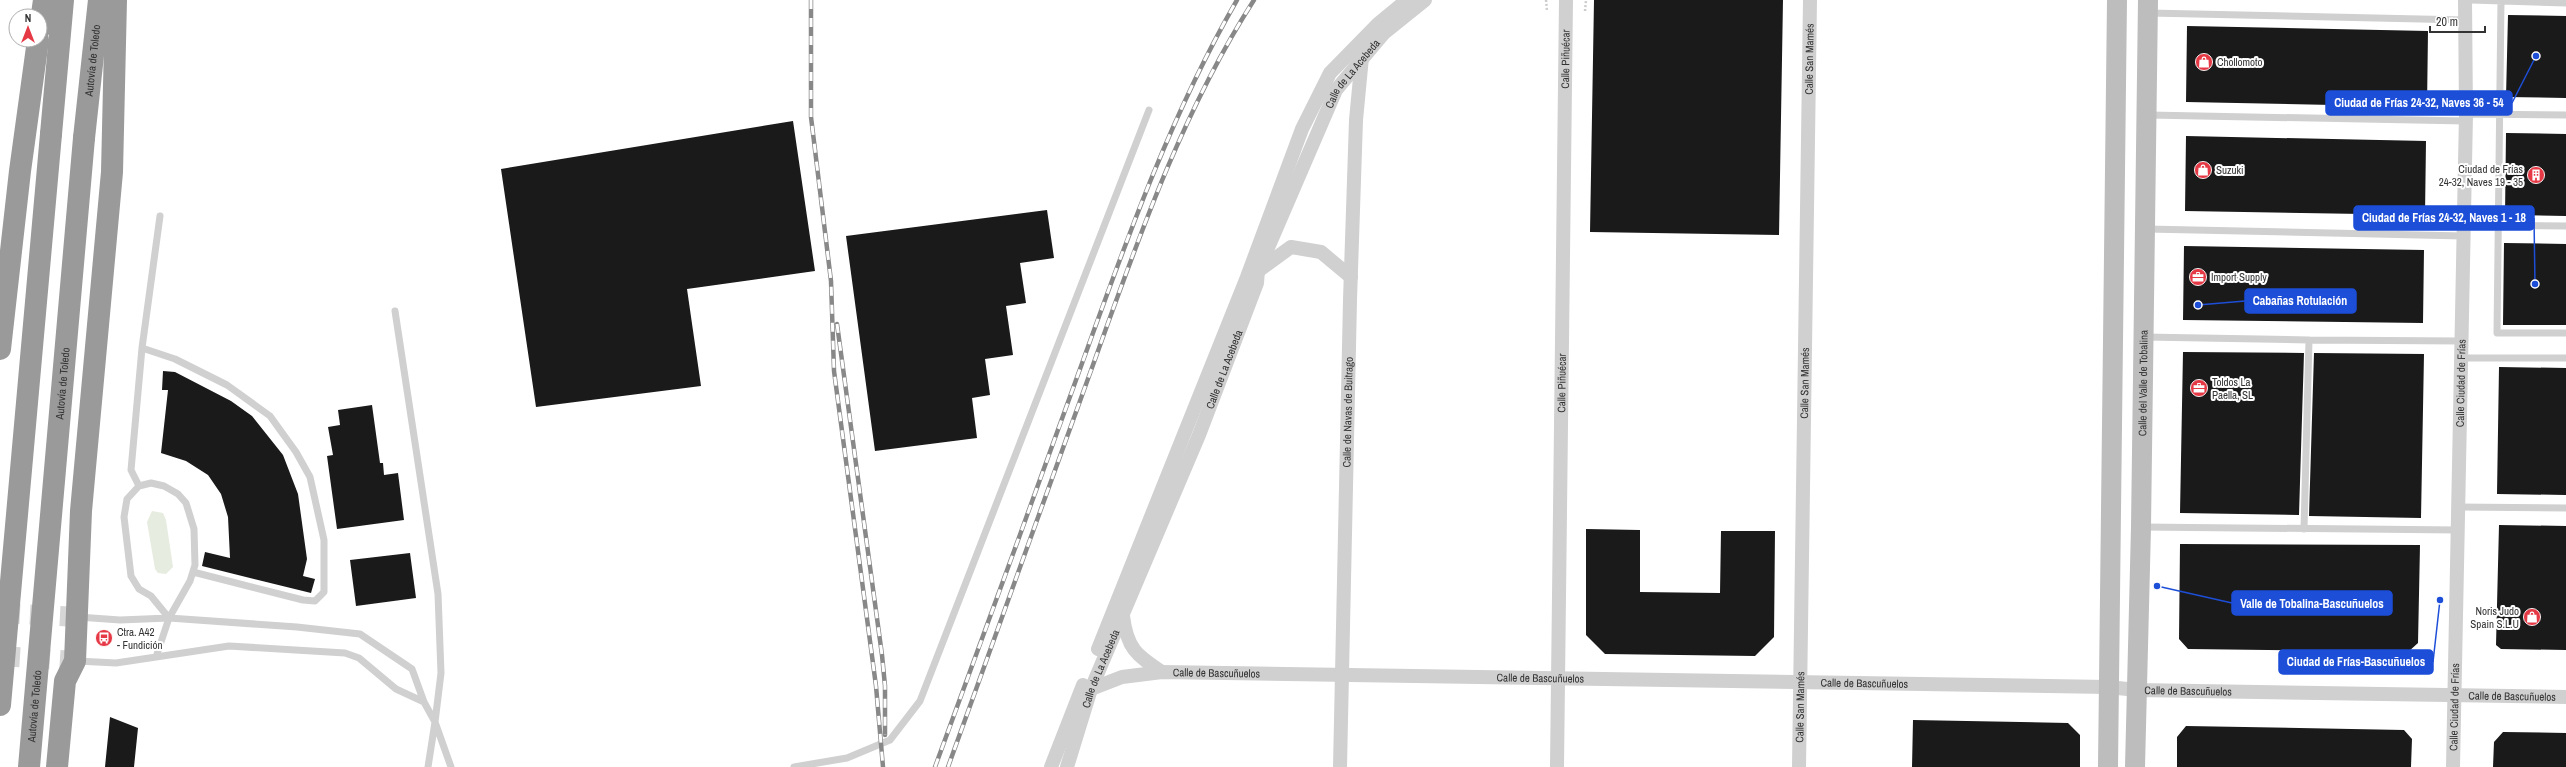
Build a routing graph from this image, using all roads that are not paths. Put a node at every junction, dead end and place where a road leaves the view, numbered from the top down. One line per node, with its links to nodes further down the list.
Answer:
1 (64, 0): 60 (highway, bridge)
2 (99, 0): 62 (highway, Autovía de Toledo, bridge)
3 (116, 0): 46 (highway)
4 (1406, 0): 67 (street, Calle de La Acebeda)
5 (1425, 0): 16 (street, Calle de La Acebeda)
6 (1566, 0): 52 (street, Calle Piñuécar)
7 (1810, 0): 53 (street, Calle San Mamés)
8 (2117, 0): 54 (main road)
9 (2465, 0): 14 (street, Calle Ciudad de Frías)
10 (2471, 0): 11 (lane)
11 (2501, 1): 12 (lane); 18 (lane)
12 (2566, 3)
13 (2148, 7): 14 (lane); 19 (main road, Calle del Valle de Tobalina)
14 (2465, 20): 21 (street, Calle Ciudad de Frías)
15 (37, 48): 34 (highway)
16 (1362, 57): 27 (street, Calle de La Acebeda); 28 (street, Calle de Navas de Buitrago)
17 (1149, 110): 66 (lane)
18 (2500, 114): 20 (lane); 21 (lane); 23 (lane)
19 (2146, 115): 21 (lane); 25 (main road, Calle del Valle de Tobalina)
20 (2566, 115)
21 (2466, 117): 26 (street, Calle Ciudad de Frías)
22 (160, 216): 35 (lane)
23 (2498, 226): 24 (lane); 26 (lane); 30 (lane)
24 (2566, 226)
25 (2145, 229): 26 (lane); 31 (main road, Calle del Valle de Tobalina)
26 (2464, 230): 33 (street, Calle Ciudad de Frías)
27 (1258, 271): 28 (street); 45 (street, Calle de La Acebeda)
28 (1351, 277): 51 (street, Calle de Navas de Buitrago)
29 (395, 311): 61 (lane)
30 (2566, 333)
31 (2144, 337): 32 (lane); 41 (main road, Calle del Valle de Tobalina)
32 (2309, 340): 33 (lane); 42 (lane)
33 (2462, 341): 36 (street, Calle Ciudad de Frías)
34 (0, 348)
35 (142, 348): 38 (lane); 44 (lane)
36 (2461, 358): 37 (lane); 39 (street, Calle Ciudad de Frías)
37 (2566, 358)
38 (139, 486): 44 (lane); 47 (lane)
39 (2458, 507): 40 (lane); 43 (street, Calle Ciudad de Frías)
40 (2566, 508)
41 (2141, 527): 42 (lane); 56 (main road, Calle del Valle de Tobalina)
42 (2304, 529): 43 (lane)
43 (2458, 530): 57 (street, Calle Ciudad de Frías)
44 (193, 572): 47 (lane)
45 (1122, 614): 50 (street, Calle de Bascuñuelos); 55 (street, Calle de La Acebeda)
46 (78, 617): 47 (lane); 49 (highway)
47 (170, 618): 48 (lane); 59 (lane)
48 (156, 657): 49 (lane); 59 (lane)
49 (75, 661): 63 (highway)
50 (1162, 672): 51 (street, Calle de Bascuñuelos); 55 (street, Calle de Bascuñuelos)
51 (1342, 675): 52 (street, Calle de Bascuñuelos); 69 (street, Calle de Navas de Buitrago)
52 (1558, 678): 53 (street, Calle de Bascuñuelos); 70 (street, Calle Piñuécar)
53 (1800, 683): 54 (street, Calle de Bascuñuelos); 71 (street, Calle San Mamés)
54 (2108, 687): 56 (street, Calle de Bascuñuelos); 72 (main road)
55 (1091, 690): 68 (street, Calle de La Acebeda)
56 (2137, 690): 57 (street, Calle de Bascuñuelos); 73 (main road, Calle del Valle de Tobalina)
57 (2454, 695): 58 (street, Calle de Bascuñuelos); 74 (street, Calle Ciudad de Frías)
58 (2566, 697)
59 (424, 702): 61 (lane)
60 (0, 705)
61 (435, 722): 64 (lane); 65 (lane)
62 (29, 767)
63 (57, 767)
64 (428, 767)
65 (451, 767)
66 (794, 767)
67 (1051, 767)
68 (1067, 767)
69 (1340, 767)
70 (1557, 767)
71 (1799, 767)
72 (2108, 767)
73 (2136, 767)
74 (2453, 767)

